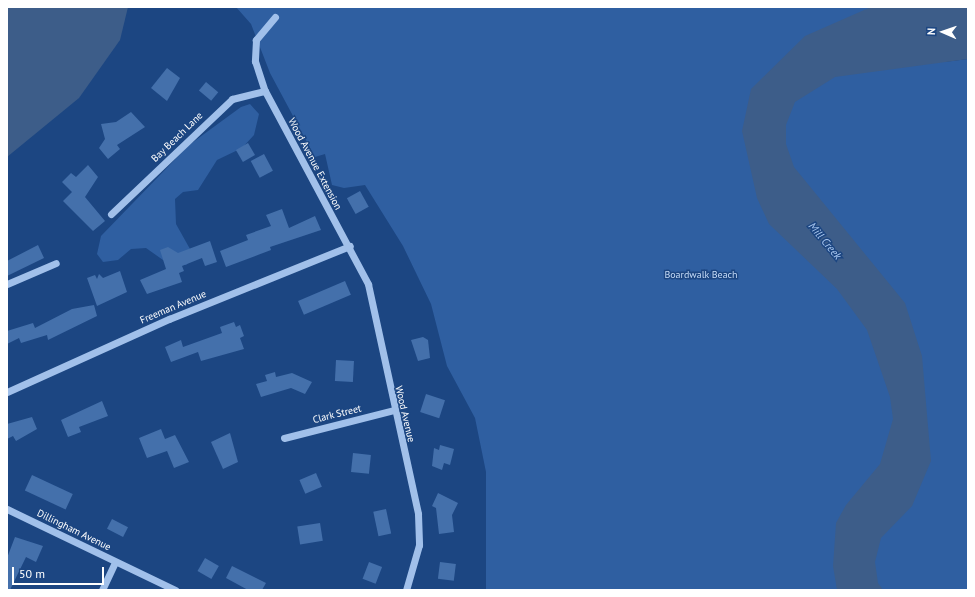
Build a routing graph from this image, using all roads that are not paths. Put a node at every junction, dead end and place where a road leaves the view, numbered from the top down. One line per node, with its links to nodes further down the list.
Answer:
1 (275, 17): 2 (street, Wood Avenue Extension)
2 (265, 91): 3 (street, Bay Beach Lane); 4 (street, Wood Avenue Extension)
3 (111, 214)
4 (350, 246): 7 (street, Freeman Avenue); 8 (street, Wood Avenue)
5 (56, 263): 6 (street)
6 (7, 284)
7 (7, 392)
8 (394, 410): 9 (street, Clark Street); 14 (street, Wood Avenue)
9 (284, 438)
10 (7, 509): 11 (street, Dillingham Avenue)
11 (115, 562): 12 (street); 13 (street, Dillingham Avenue)
12 (102, 590)
13 (175, 590)
14 (406, 590)

